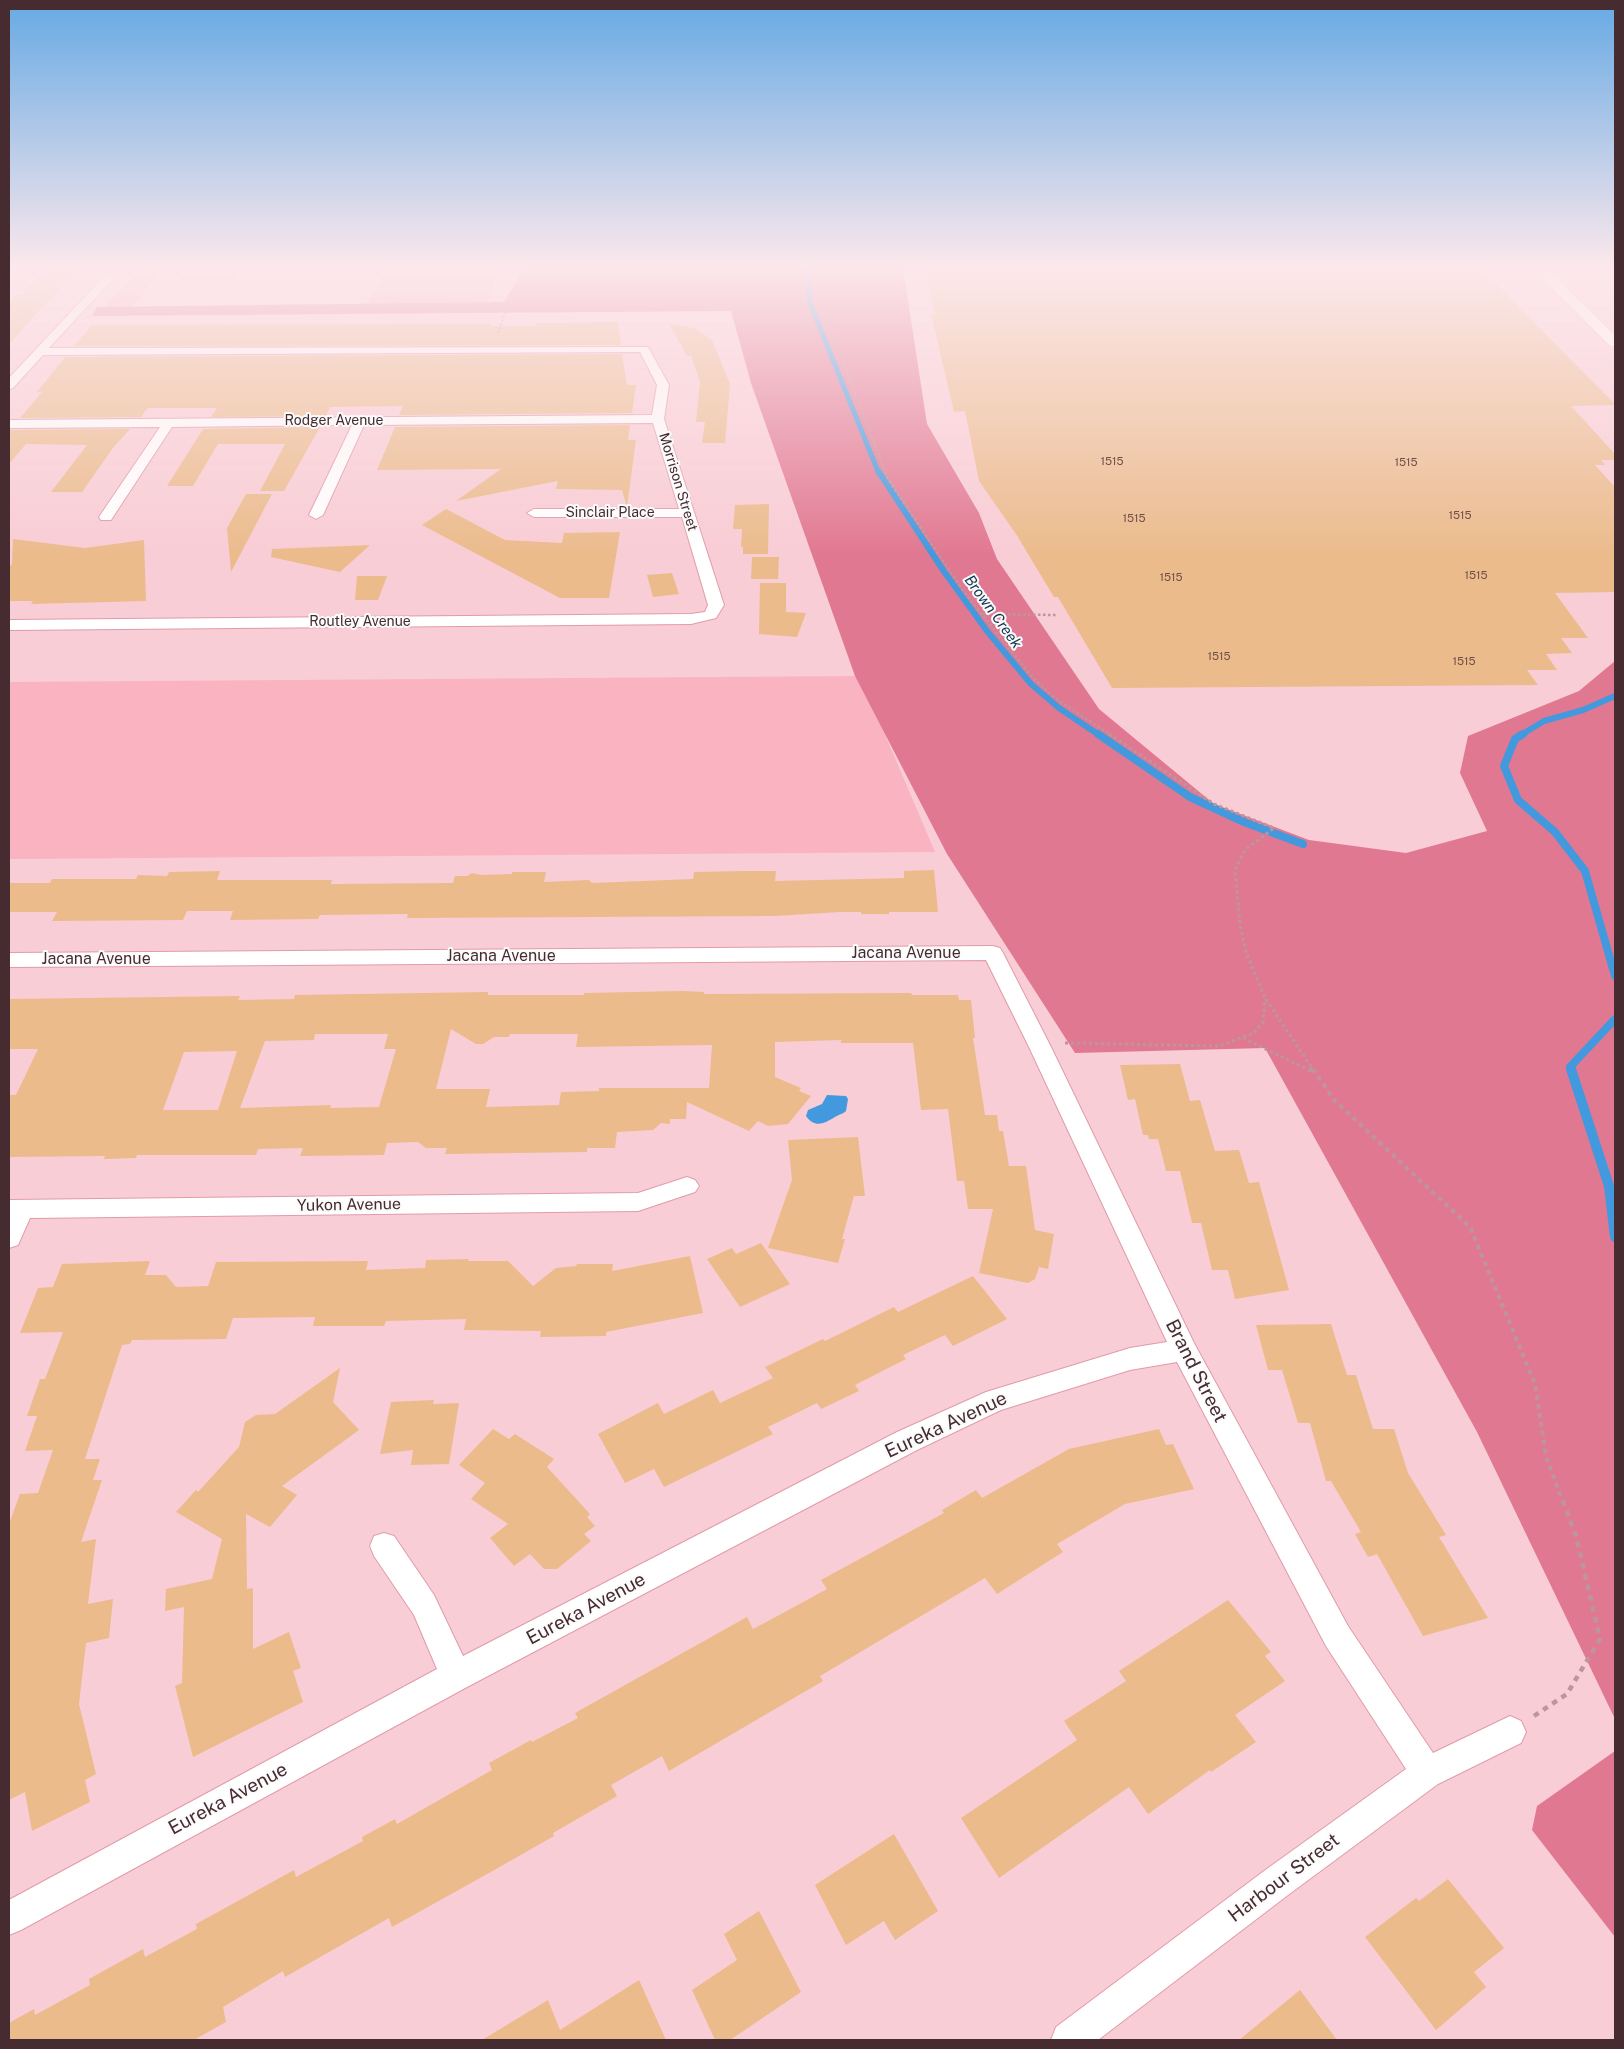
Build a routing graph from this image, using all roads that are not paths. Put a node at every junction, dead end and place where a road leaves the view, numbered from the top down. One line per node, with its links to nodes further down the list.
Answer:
1 (30, 364): 3 (street)
2 (652, 364): 4 (street, Morrison Street)
3 (9, 385)
4 (658, 419): 5 (street, Rodger Avenue); 9 (street, Morrison Street)
5 (360, 421): 6 (street, Rodger Avenue); 10 (street)
6 (169, 422): 7 (street, Rodger Avenue); 11 (street)
7 (9, 424)
8 (534, 513): 9 (street, Sinclair Place)
9 (686, 513): 12 (street, Morrison Street)
10 (316, 515)
11 (106, 517)
12 (712, 615): 13 (street, Routley Avenue)
13 (9, 625)
14 (993, 953): 15 (street, Jacana Avenue); 19 (street, Brand Street)
15 (9, 960)
16 (687, 1186): 17 (street, Yukon Avenue)
17 (15, 1209): 18 (street)
18 (9, 1238)
19 (1184, 1350): 21 (street, Eureka Avenue); 23 (street, Brand Street)
20 (384, 1546): 21 (street)
21 (456, 1676): 24 (street, Eureka Avenue)
22 (1510, 1732): 23 (street, Harbour Street)
23 (1427, 1773): 25 (street, Harbour Street)
24 (9, 1918)
25 (1069, 2040)

